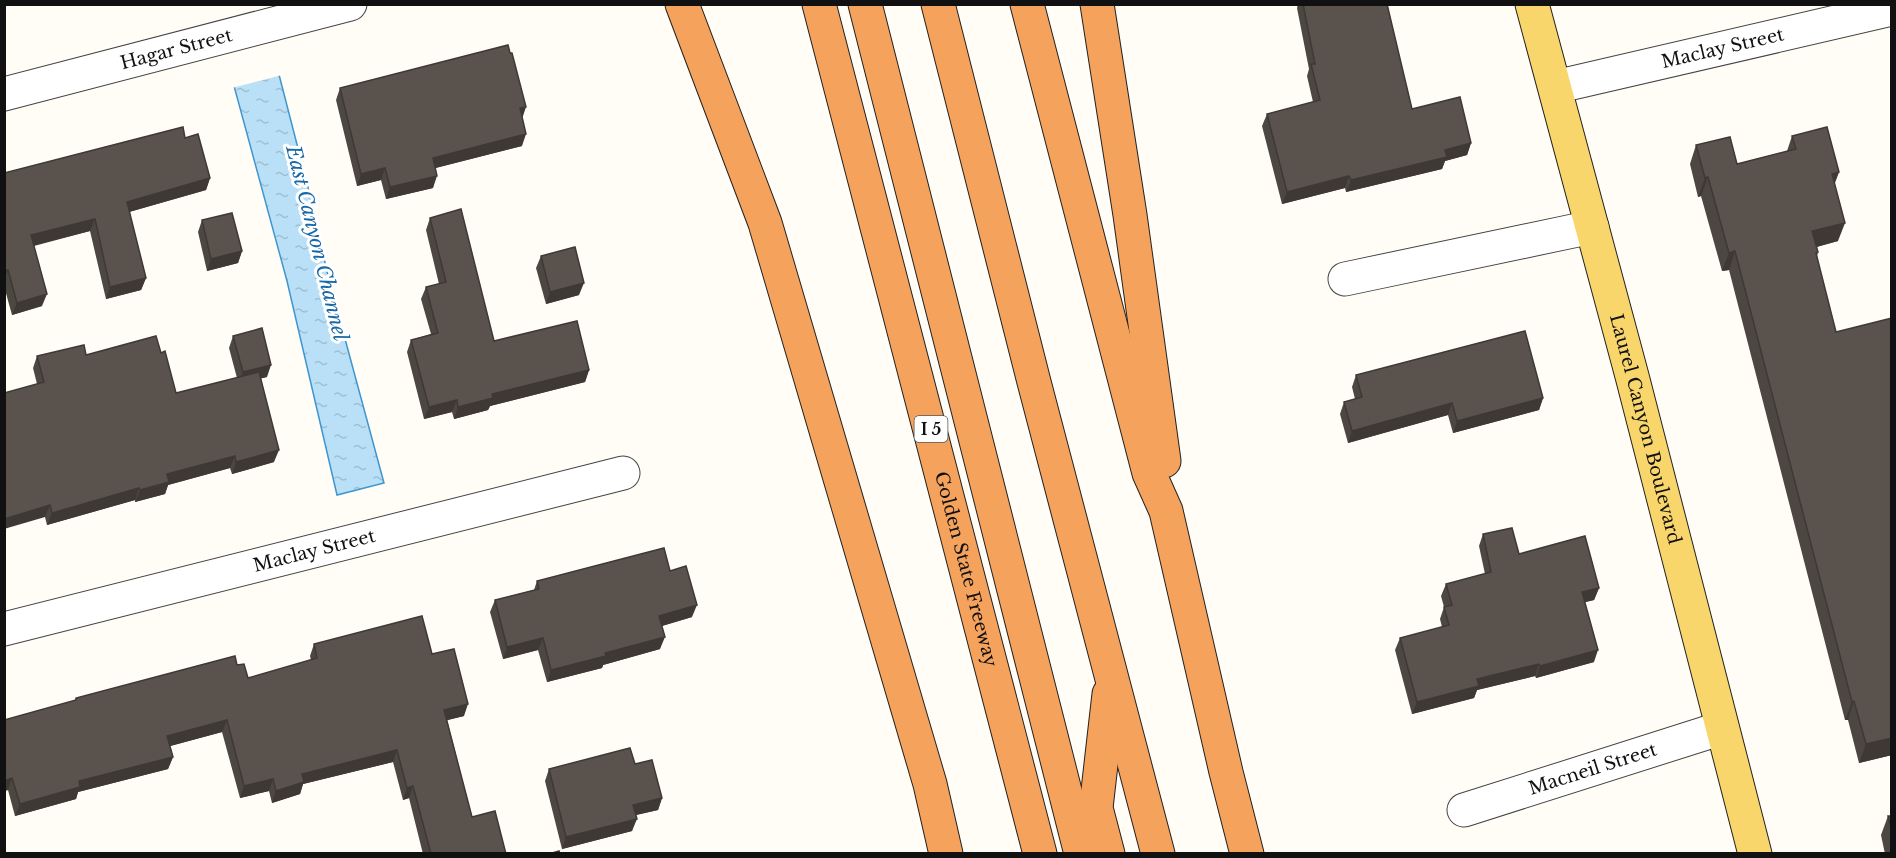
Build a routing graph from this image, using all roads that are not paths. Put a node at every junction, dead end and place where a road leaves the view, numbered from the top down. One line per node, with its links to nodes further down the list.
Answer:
1 (350, 4): 11 (street, Hagar Street)
2 (682, 4): 20 (highway)
3 (819, 4): 21 (highway, Golden State Freeway / I 5)
4 (865, 4): 22 (highway)
5 (938, 4): 17 (highway)
6 (1027, 4): 15 (highway)
7 (1097, 4): 15 (highway)
8 (1532, 4): 10 (main road, Laurel Canyon Boulevard)
9 (1892, 9): 10 (street, Maclay Street)
10 (1555, 87): 12 (main road, Laurel Canyon Boulevard)
11 (4, 94)
12 (1592, 227): 13 (street); 18 (main road, Laurel Canyon Boulevard)
13 (1345, 279)
14 (623, 473): 16 (street, Maclay Street)
15 (1166, 511): 25 (highway)
16 (4, 629)
17 (1111, 675): 23 (highway); 24 (highway)
18 (1722, 728): 19 (street, Macneil Street); 26 (main road, Laurel Canyon Boulevard)
19 (1464, 810)
20 (946, 854)
21 (1040, 854)
22 (1081, 854)
23 (1108, 854)
24 (1158, 854)
25 (1247, 854)
26 (1755, 854)

